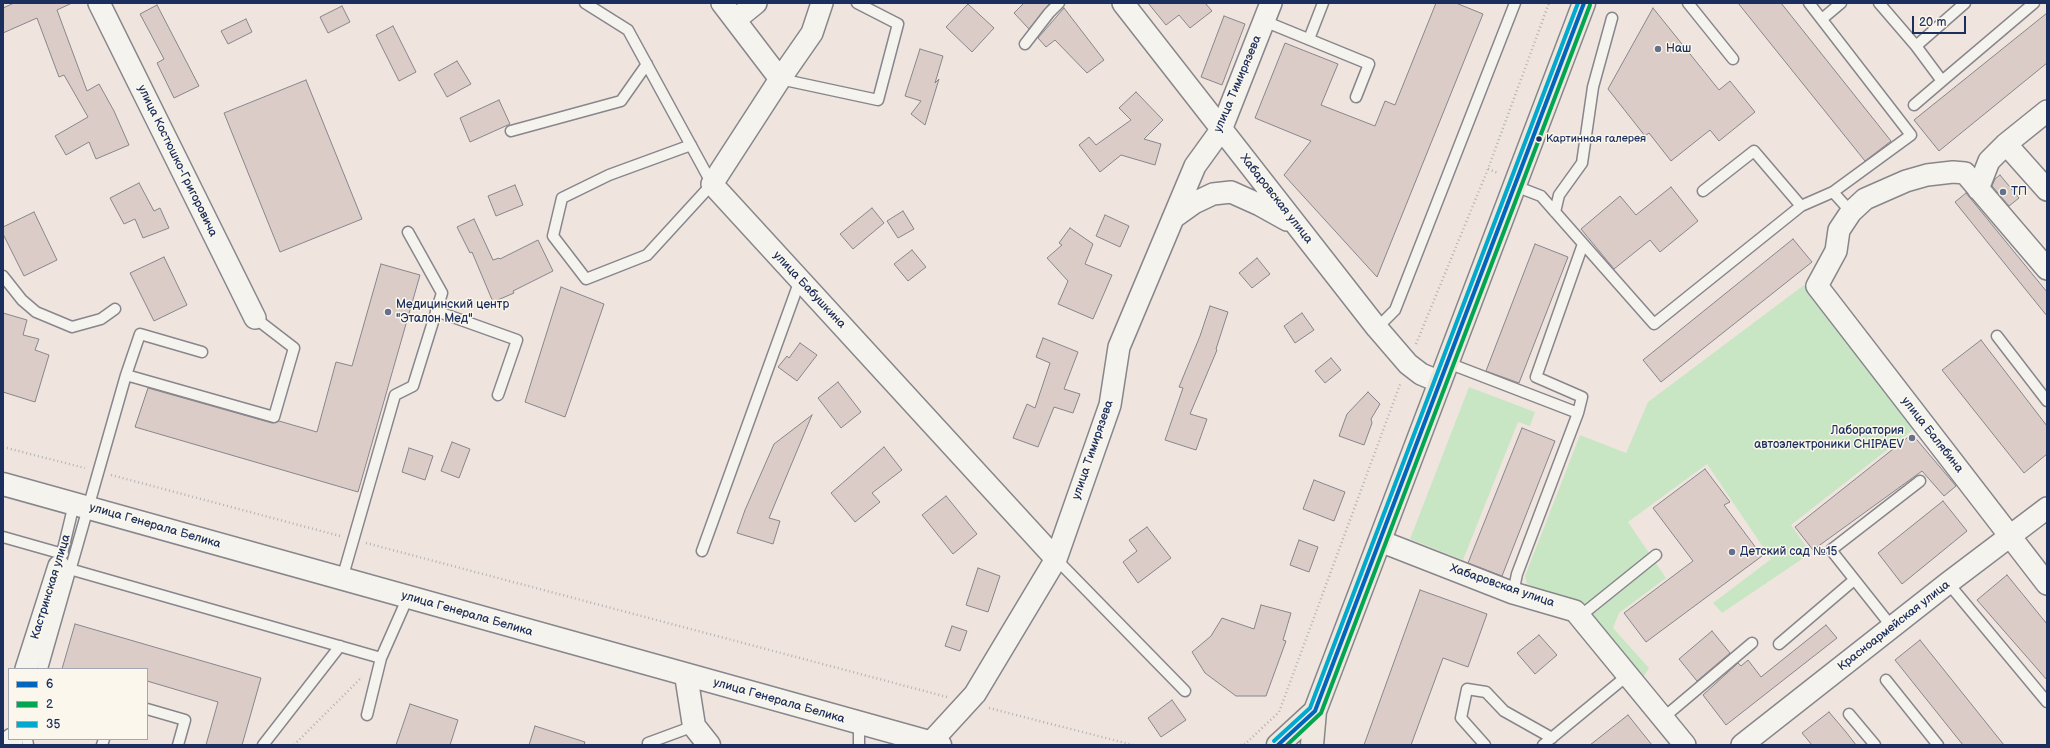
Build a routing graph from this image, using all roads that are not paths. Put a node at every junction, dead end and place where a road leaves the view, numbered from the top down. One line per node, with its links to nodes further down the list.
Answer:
1 (100, 3): 54 (street, улица Костюшко-Григоровича)
2 (585, 3): 26 (lane)
3 (722, 3): 21 (street)
4 (756, 3): 21 (street)
5 (822, 3): 27 (street)
6 (857, 3): 27 (lane)
7 (1060, 3): 23 (lane)
8 (1123, 3): 32 (street, Хабаровская улица)
9 (1323, 3): 22 (lane)
10 (1515, 3): 55 (lane)
11 (1584, 3): 37 (main road)
12 (1688, 3): 25 (lane)
13 (1809, 3): 20 (lane)
14 (1841, 3): 20 (lane)
15 (1879, 3): 24 (lane)
16 (1966, 3): 24 (lane)
17 (2034, 3): 28 (lane)
18 (1268, 12): 22 (lane); 32 (street, улица Тимирязева)
19 (1612, 18): 43 (lane)
20 (1822, 19): 41 (lane)
21 (734, 20): 27 (street)
22 (1309, 39): 29 (lane)
23 (1025, 44)
24 (1916, 46): 28 (lane)
25 (1733, 59)
26 (647, 64): 33 (lane); 35 (lane)
27 (780, 79): 36 (street)
28 (1942, 81): 30 (lane)
29 (1356, 97)
30 (1914, 105)
31 (2047, 110): 34 (street)
32 (1221, 130): 45 (street, улица Тимирязева); 46 (street, Хабаровская улица)
33 (511, 131)
34 (2006, 144): 38 (street); 39 (street)
35 (691, 145): 36 (lane); 36 (lane)
36 (712, 184): 51 (street, улица Бабушкина)
37 (1515, 186): 43 (lane); 58 (main road)
38 (1978, 189): 44 (street); 49 (street)
39 (2047, 190)
40 (1703, 191): 42 (lane)
41 (1833, 192): 42 (lane); 44 (lane)
42 (1801, 206): 48 (lane)
43 (1555, 212): 48 (lane)
44 (1851, 212): 68 (street, улица Балябина)
45 (1173, 218): 46 (street); 72 (street, улица Тимирязева)
46 (1296, 225): 55 (street, Хабаровская улица)
47 (408, 232): 53 (lane)
48 (1583, 244): 62 (lane)
49 (2047, 269)
50 (3, 276): 52 (lane)
51 (800, 280): 70 (lane); 72 (street, улица Бабушкина)
52 (115, 309)
53 (436, 311): 60 (lane); 74 (lane)
54 (256, 318): 59 (lane)
55 (1377, 328): 58 (street, Хабаровская улица)
56 (1997, 336): 61 (lane)
57 (202, 352): 59 (lane)
58 (1444, 373): 62 (lane); 69 (main road)
59 (126, 375): 65 (lane)
60 (498, 395)
61 (2047, 401)
62 (1578, 413): 78 (lane)
63 (1920, 481): 75 (lane)
64 (3, 484): 65 (main road, улица Генерала Белика)
65 (81, 506): 73 (lane); 73 (lane, Кастринская улица); 74 (main road, улица Генерала Белика)
66 (2047, 508): 68 (street, Красноармейская улица)
67 (3, 537): 73 (lane)
68 (2010, 537): 76 (street, Красноармейская улица); 77 (street, улица Балябина)
69 (1380, 541): 78 (street, Хабаровская улица); 94 (main road)
70 (702, 551)
71 (1656, 555): 80 (lane)
72 (1056, 559): 91 (lane); 102 (street, улица Тимирязева)
73 (64, 563): 84 (lane); 86 (street, Кастринская улица); 87 (lane)
74 (342, 579): 79 (main road, улица Генерала Белика)
75 (1854, 580): 81 (lane); 83 (lane)
76 (1948, 583): 81 (street, Красноармейская улица); 92 (lane)
77 (2047, 584)
78 (1514, 593): 80 (street, Хабаровская улица)
79 (408, 597): 85 (lane); 88 (main road, улица Генерала Белика)
80 (1579, 616): 89 (street, Хабаровская улица)
81 (1892, 627): 112 (street, Красноармейская улица)
82 (1752, 643): 97 (lane)
83 (1779, 644)
84 (340, 646): 85 (lane); 104 (lane)
85 (381, 658): 96 (lane)
86 (26, 668)
87 (42, 668)
88 (686, 675): 98 (main road, улица Генерала Белика); 99 (main road)
89 (1628, 675): 97 (street, Хабаровская улица); 100 (lane)
90 (1886, 680): 114 (lane)
91 (1185, 691)
92 (2047, 702)
93 (148, 709): 103 (lane)
94 (1315, 711): 107 (main road); 108 (main road)
95 (1849, 714): 113 (lane)
96 (367, 715)
97 (1663, 718): 111 (street, Хабаровская улица)
98 (859, 723): 102 (main road, улица Генерала Белика); 106 (lane)
99 (694, 726): 101 (lane); 105 (main road)
100 (1552, 738): 109 (lane); 110 (lane)
101 (648, 743)
102 (934, 744)
103 (178, 745)
104 (263, 745)
105 (709, 745)
106 (859, 745)
107 (1278, 745)
108 (1312, 745)
109 (1485, 745)
110 (1543, 745)
111 (1685, 745)
112 (1742, 745)
113 (1875, 745)
114 (1938, 745)

